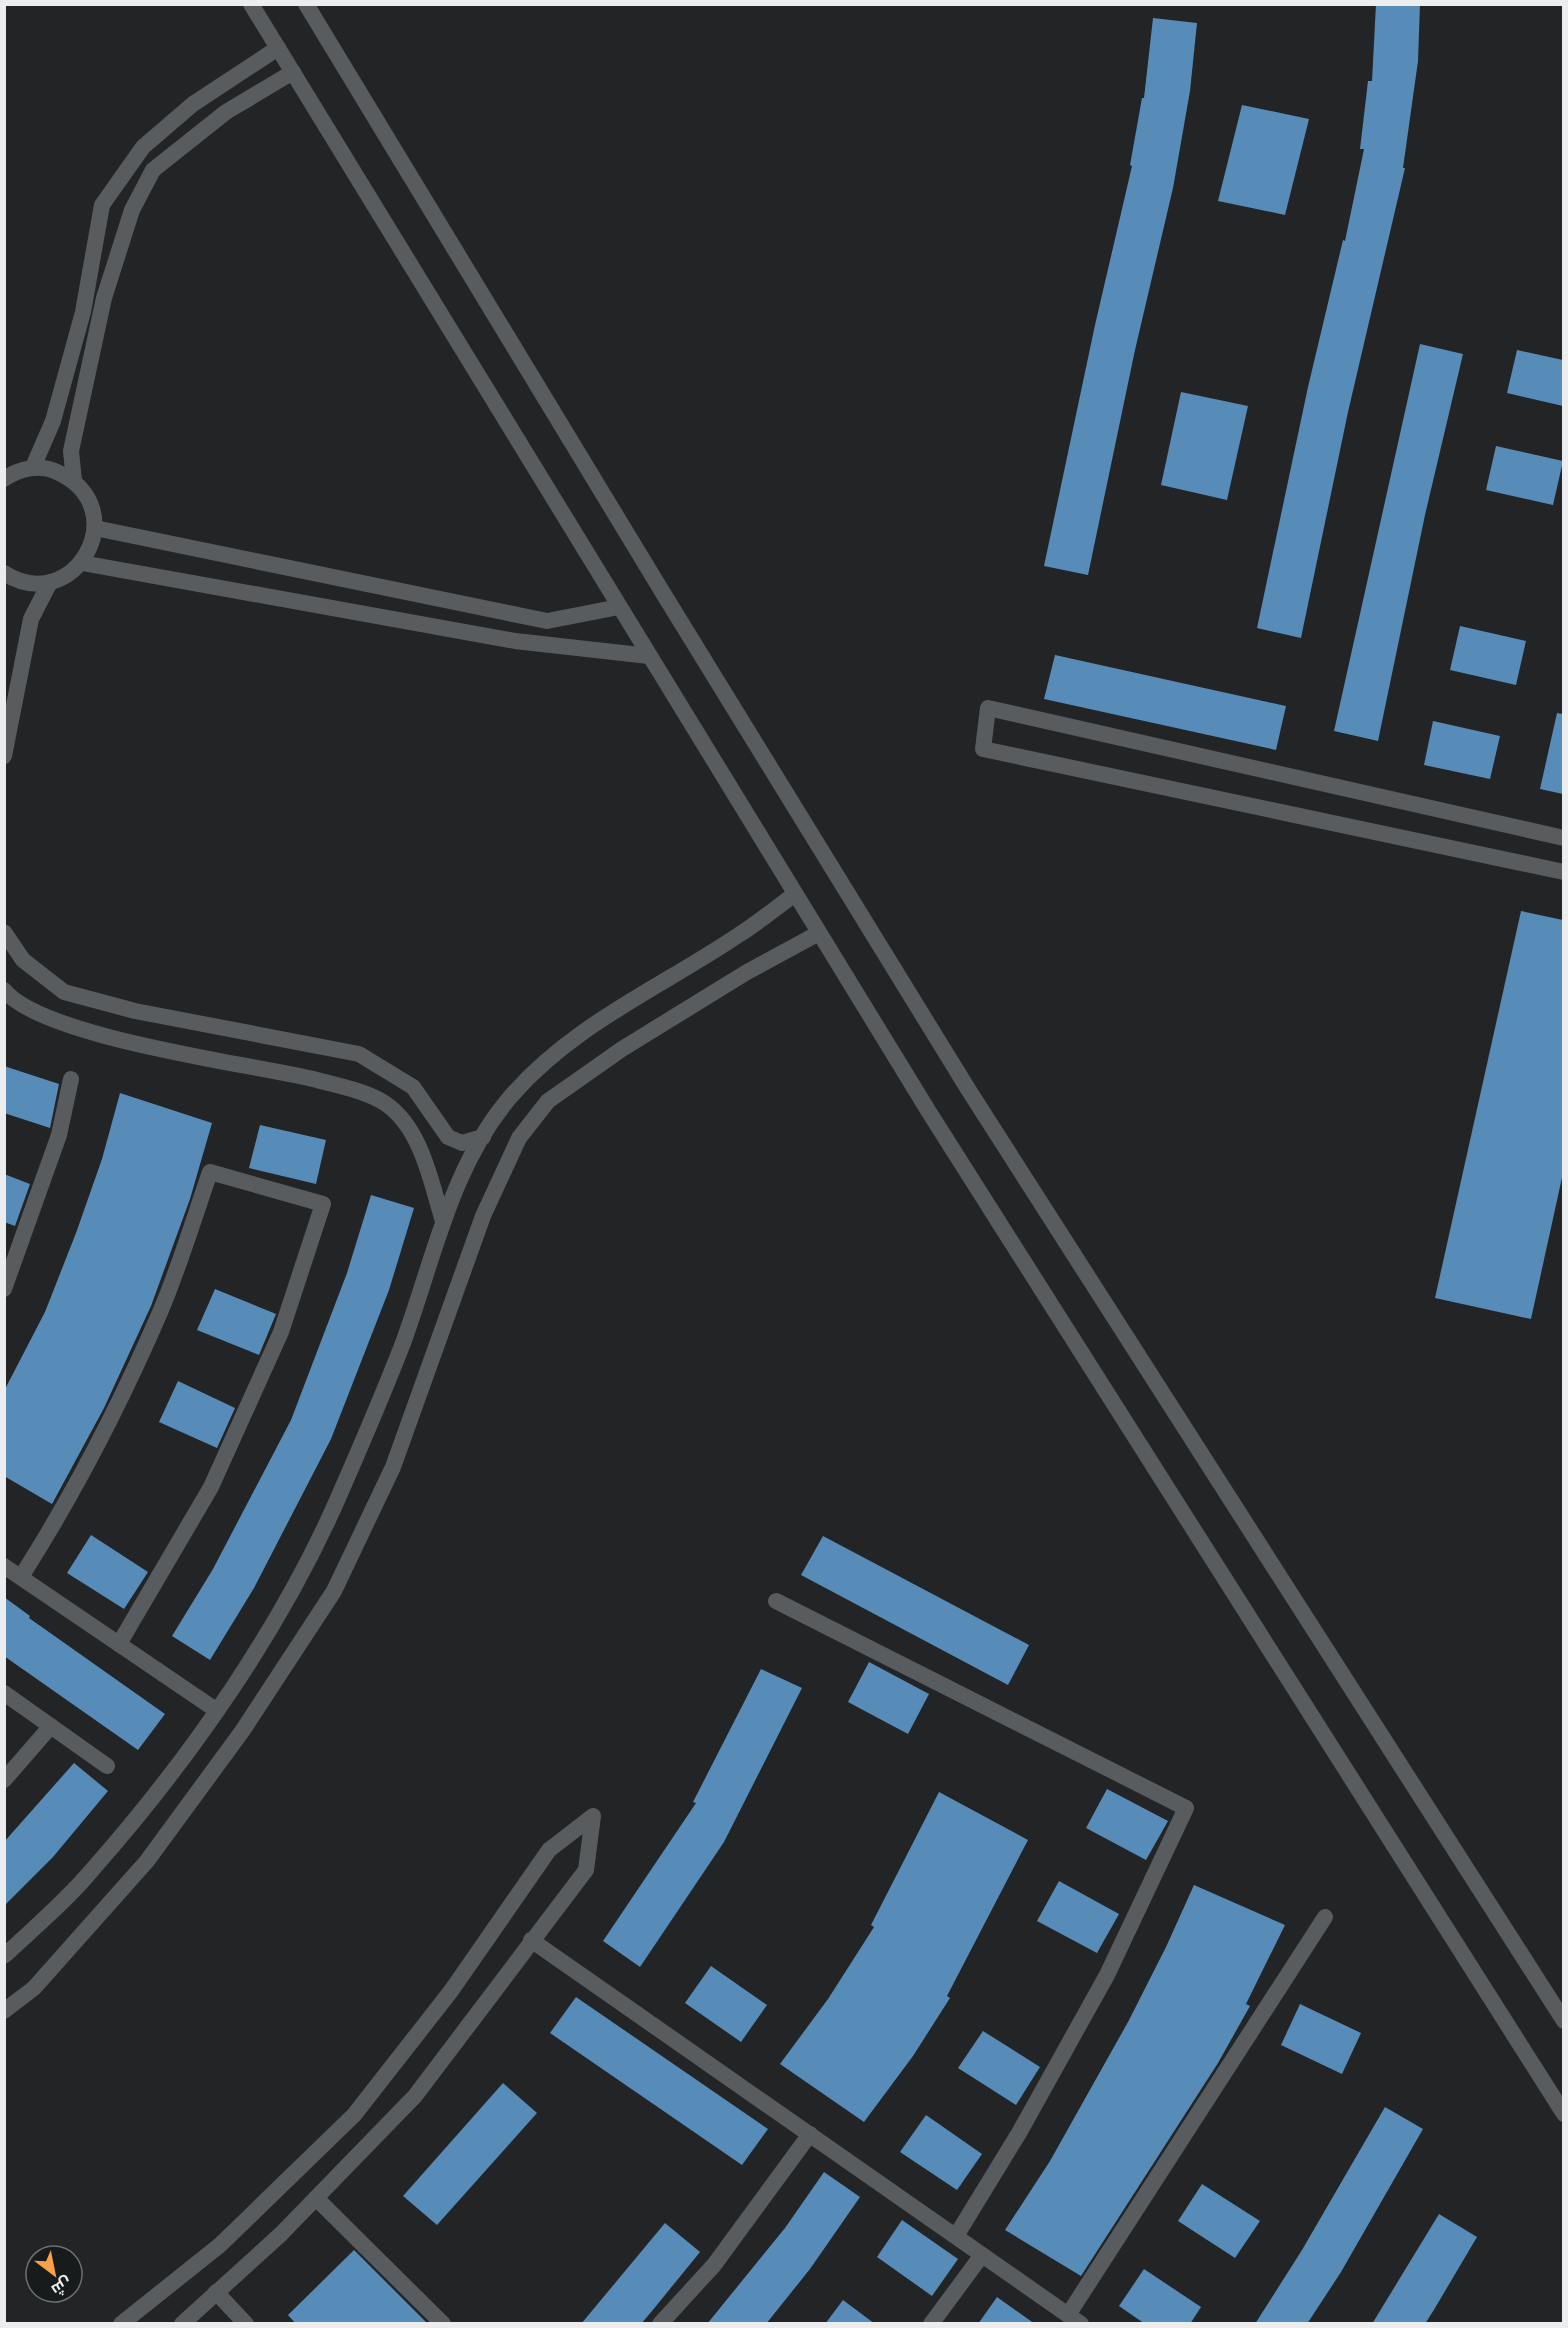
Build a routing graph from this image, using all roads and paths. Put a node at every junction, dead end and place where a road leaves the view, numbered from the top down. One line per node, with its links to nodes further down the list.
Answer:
1 (251, 4): 3 (street)
2 (306, 4): 38 (street)
3 (278, 48): 4 (street); 5 (street)
4 (293, 72): 7 (street); 12 (street)
5 (33, 467): 6 (street); 7 (street)
6 (4, 479)
7 (74, 481): 8 (street)
8 (95, 528): 9 (street); 12 (street)
9 (82, 562): 11 (street); 13 (street)
10 (4, 573): 11 (street)
11 (50, 582): 14 (street)
12 (619, 607): 13 (street)
13 (649, 656): 17 (street)
14 (4, 756)
15 (1563, 838): 16 (street)
16 (1563, 872)
17 (795, 894): 19 (street); 22 (street)
18 (4, 932): 22 (street)
19 (819, 933): 37 (street); 39 (street)
20 (4, 990): 23 (street)
21 (70, 1079): 24 (street)
22 (483, 1137): 23 (street)
23 (443, 1221): 30 (street)
24 (4, 1289)
25 (4, 1566): 26 (street)
26 (21, 1577): 28 (street); 28 (street)
27 (776, 1601): 42 (street)
28 (119, 1644): 30 (street)
29 (4, 1693): 31 (street)
30 (216, 1710): 36 (street)
31 (51, 1726): 32 (street); 33 (street)
32 (107, 1766)
33 (4, 1780)
34 (1325, 1917): 45 (street)
35 (531, 1940): 40 (street); 41 (street); 46 (street)
36 (4, 1956)
37 (4, 2011)
38 (1563, 2021)
39 (1563, 2114)
40 (810, 2134): 42 (street); 50 (street)
41 (316, 2198): 44 (street); 49 (street)
42 (956, 2236): 43 (street)
43 (982, 2255): 45 (street); 51 (street)
44 (216, 2292): 47 (street); 48 (street)
45 (1074, 2319)
46 (121, 2324)
47 (182, 2324)
48 (246, 2324)
49 (443, 2324)
50 (660, 2324)
51 (931, 2324)

